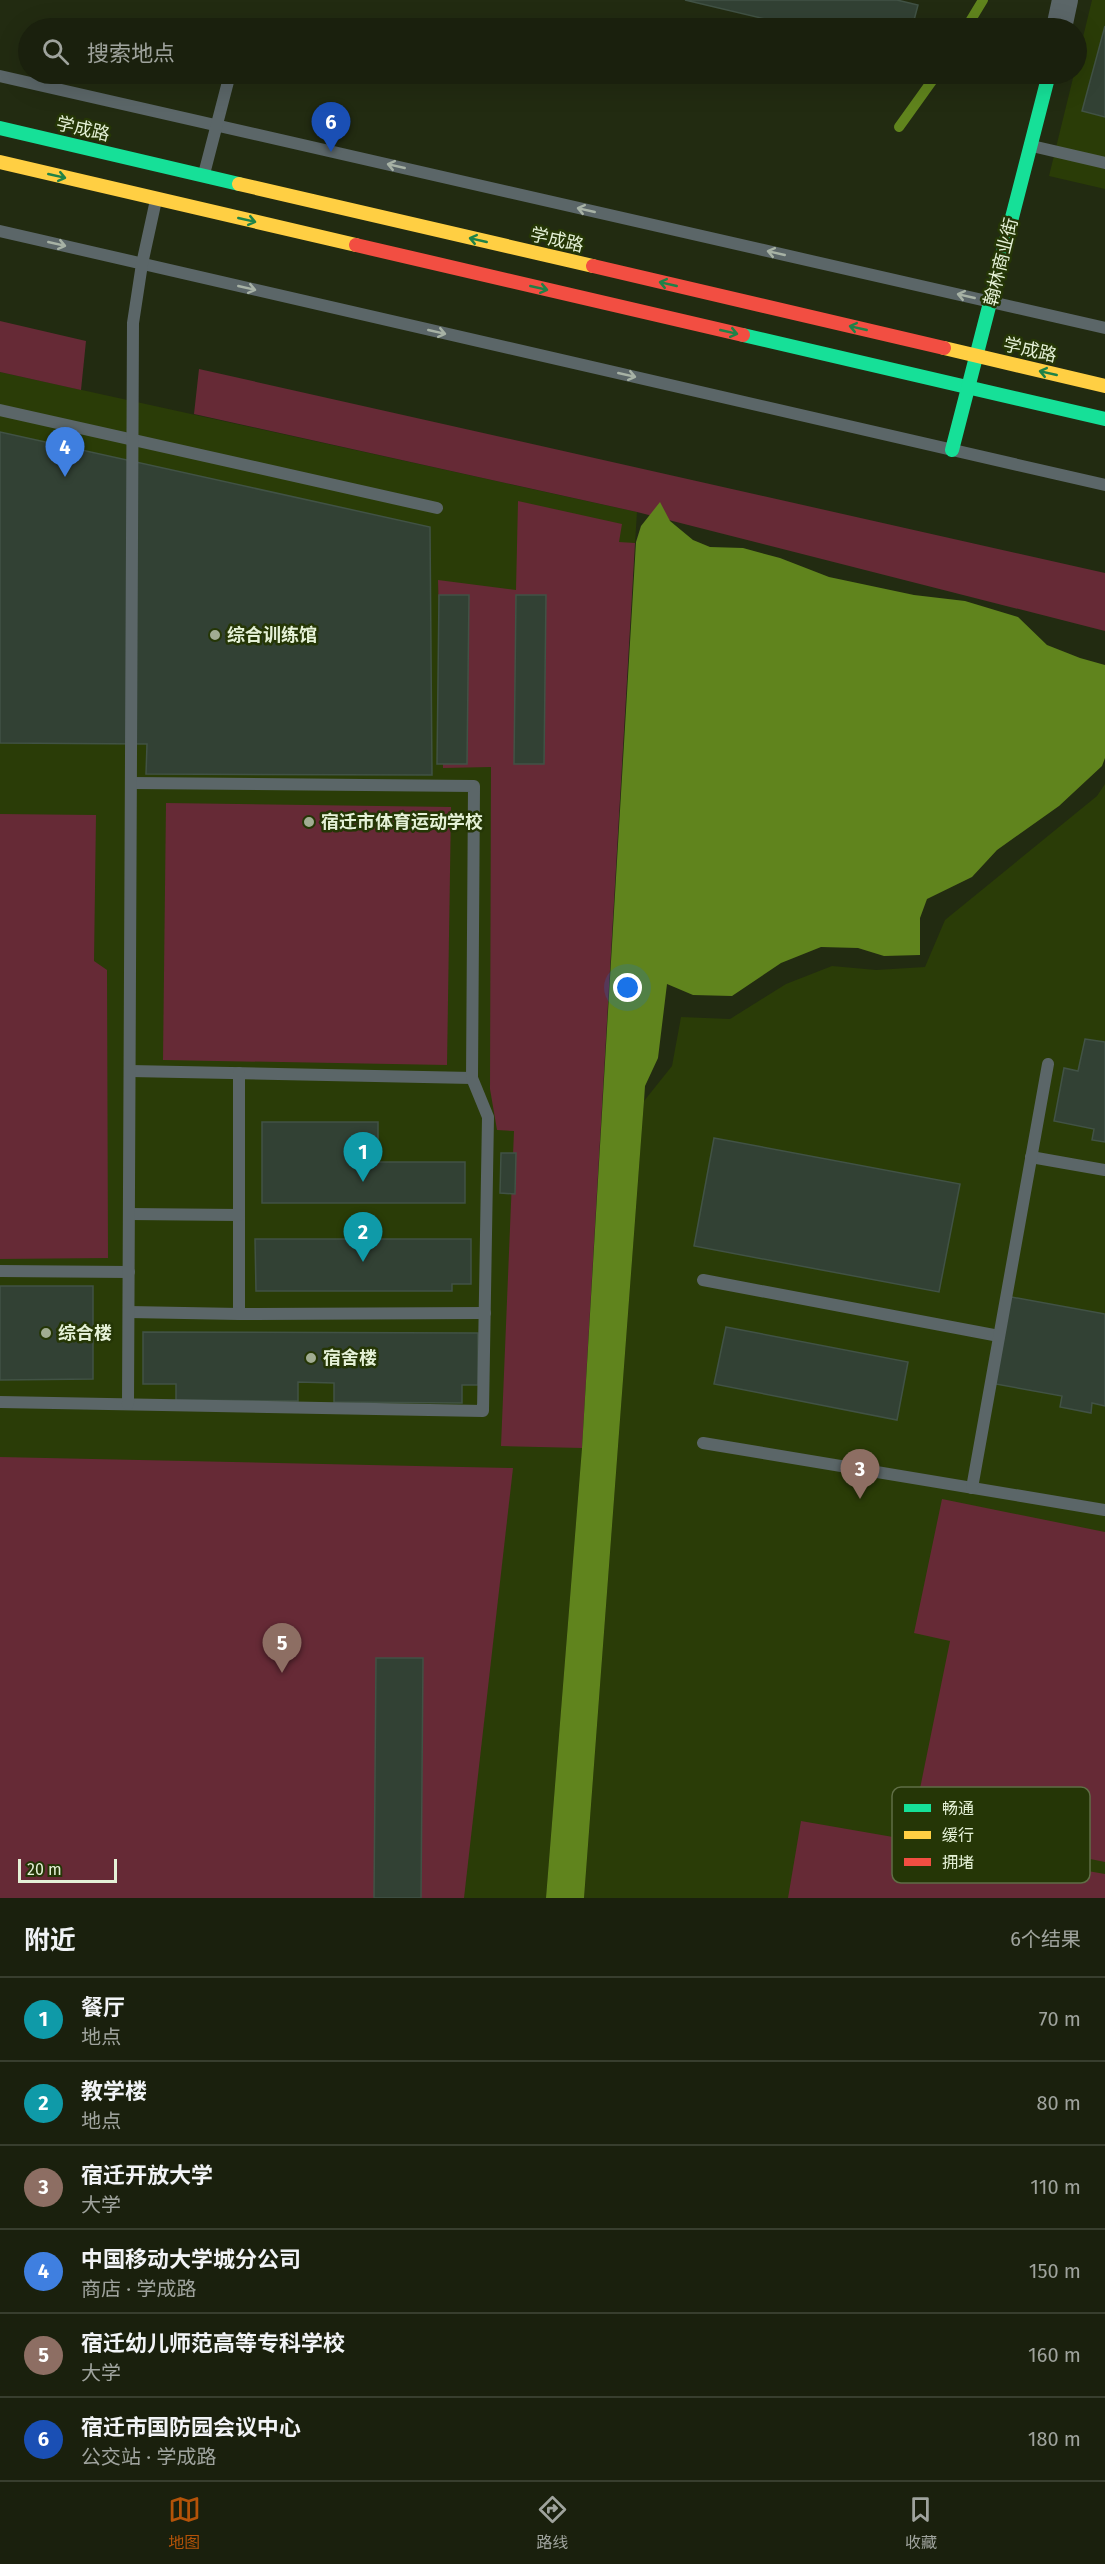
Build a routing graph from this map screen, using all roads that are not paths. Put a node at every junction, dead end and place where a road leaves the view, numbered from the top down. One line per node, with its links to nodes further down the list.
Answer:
1 (1065, 0): 2 (street)
2 (1061, 18)
3 (0, 76): 4 (lane)
4 (18, 80)
5 (35, 84): 8 (lane)
6 (227, 84): 8 (lane)
7 (1046, 84): 10 (main road, 翰林商业街)
8 (216, 126): 13 (lane); 17 (lane, one-way to 8)
9 (0, 128): 13 (main road, 学成路)
10 (1030, 146): 12 (lane); 17 (main road, 翰林商业街)
11 (0, 162): 14 (main road, 学成路, one-way to 14)
12 (1105, 164)
13 (199, 192): 14 (main road, 学成路); 19 (main road, 学成路, one-way to 13); 21 (main road, 学成路, one-way to 21)
14 (156, 199): 16 (lane)
15 (0, 231): 16 (lane, one-way to 16)
16 (142, 264): 24 (lane); 25 (lane, one-way to 25)
17 (991, 302): 18 (lane); 19 (main road, 翰林商业街)
18 (1105, 328)
19 (978, 356): 20 (main road, 学成路, one-way to 19); 21 (main road, 翰林商业街)
20 (1105, 386)
21 (969, 388): 23 (main road, 学成路); 25 (main road, 翰林商业街)
22 (0, 410): 24 (lane)
23 (1105, 420)
24 (132, 440): 27 (lane); 28 (lane)
25 (952, 450): 26 (lane)
26 (1105, 485)
27 (437, 508)
28 (131, 783): 30 (lane); 32 (lane)
29 (1048, 1064): 33 (lane)
30 (130, 1071): 31 (lane); 35 (lane)
31 (239, 1073): 32 (lane); 36 (lane)
32 (472, 1078): 41 (lane)
33 (1031, 1157): 34 (lane); 43 (lane)
34 (1105, 1170)
35 (129, 1214): 36 (lane); 38 (lane)
36 (239, 1215): 42 (lane)
37 (0, 1271): 38 (lane)
38 (129, 1272): 40 (lane)
39 (703, 1280): 43 (lane)
40 (129, 1311): 42 (lane); 45 (lane)
41 (485, 1313): 42 (lane); 45 (lane)
42 (239, 1314)
43 (999, 1336): 47 (lane)
44 (0, 1402): 45 (lane)
45 (128, 1404)
46 (703, 1443): 47 (lane)
47 (972, 1488): 48 (lane)
48 (1105, 1510)

